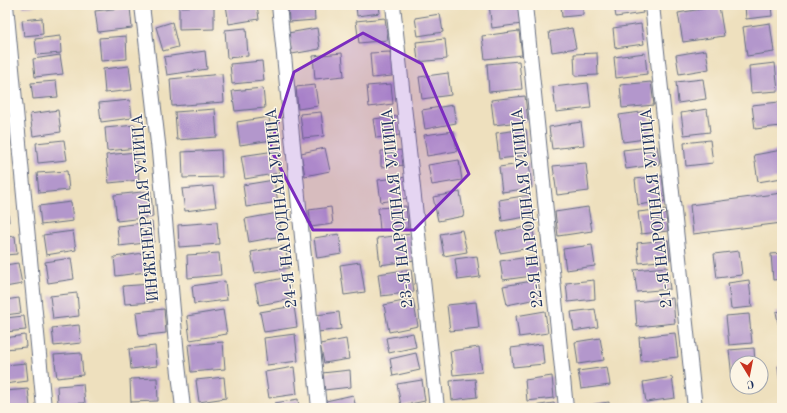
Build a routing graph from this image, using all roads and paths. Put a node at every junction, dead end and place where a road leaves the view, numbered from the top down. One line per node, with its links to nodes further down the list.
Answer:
1 (6, 5): 7 (street)
2 (142, 5): 8 (street, ИНЖЕНЕРНАЯ УЛИЦА)
3 (279, 5): 9 (street, 24-Я НАРОДНАЯ УЛИЦА)
4 (394, 5): 10 (street, 23-Я НАРОДНАЯ УЛИЦА)
5 (525, 5): 11 (street, 22-Я НАРОДНАЯ УЛИЦА)
6 (652, 5): 12 (street, 21-Я НАРОДНАЯ УЛИЦА)
7 (44, 408)
8 (184, 408)
9 (319, 408)
10 (437, 408)
11 (566, 408)
12 (695, 408)

